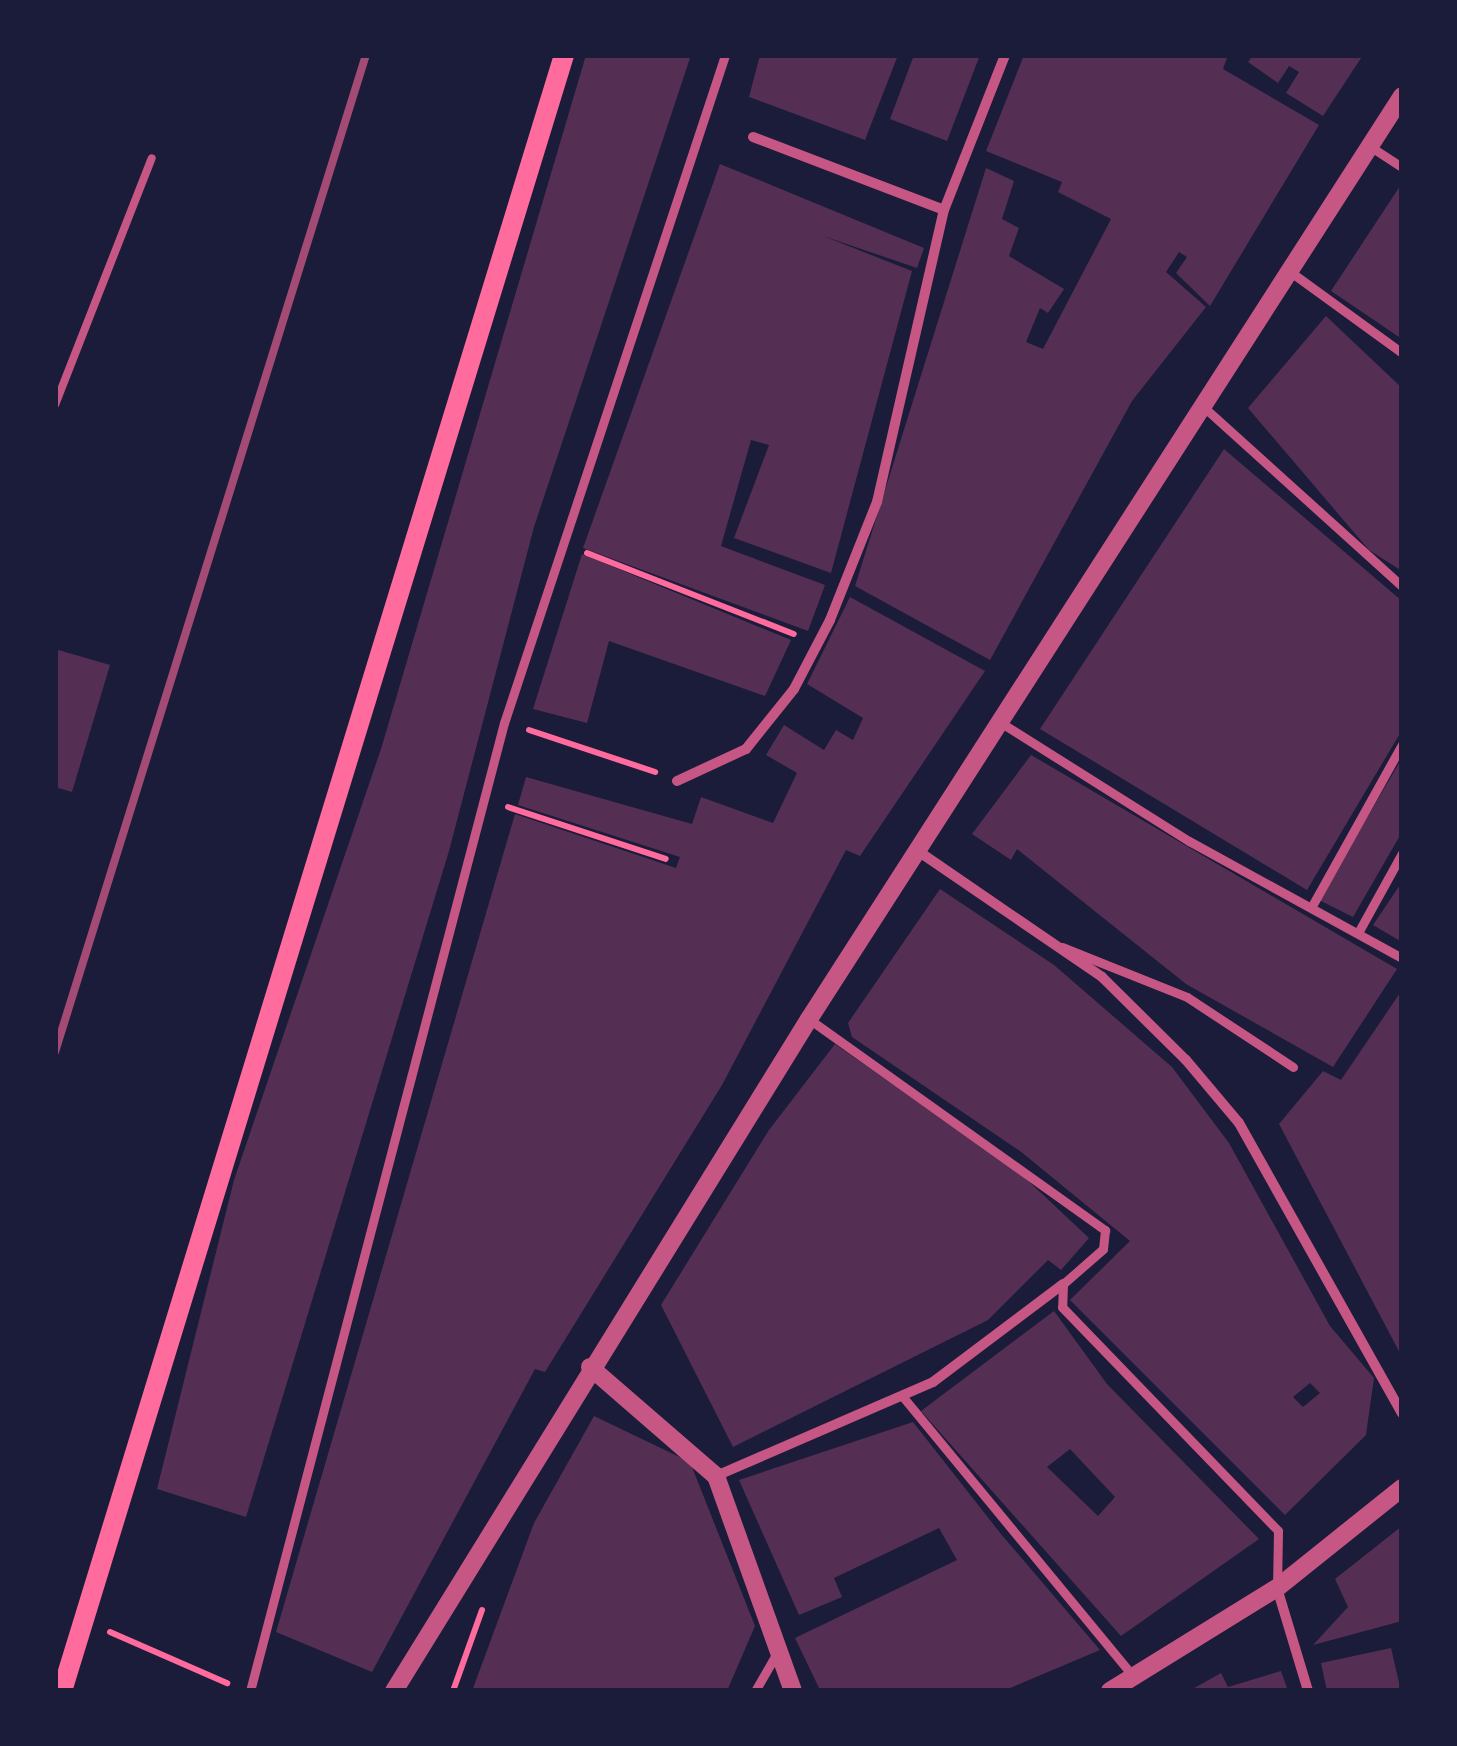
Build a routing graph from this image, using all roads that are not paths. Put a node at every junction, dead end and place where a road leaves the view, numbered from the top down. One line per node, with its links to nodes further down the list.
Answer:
1 (564, 55): 35 (main road)
2 (725, 55): 36 (street)
3 (1006, 55): 9 (street)
4 (1402, 96): 6 (street)
5 (753, 137): 9 (street)
6 (1371, 147): 8 (street); 10 (street)
7 (152, 158): 12 (lane)
8 (1402, 167)
9 (944, 210): 17 (street)
10 (1292, 273): 11 (street); 13 (street)
11 (1402, 353)
12 (55, 405)
13 (1207, 410): 14 (street); 15 (street)
14 (1402, 586)
15 (1002, 724): 18 (street); 20 (street)
16 (1402, 744): 20 (street)
17 (676, 781)
18 (918, 851): 22 (street); 24 (street)
19 (1402, 853): 21 (street)
20 (1312, 906): 21 (street)
21 (1359, 931): 23 (street)
22 (1055, 944): 25 (street); 29 (street)
23 (1402, 958)
24 (809, 1019): 26 (street); 27 (street)
25 (1292, 1067)
26 (1063, 1284): 28 (street); 32 (street)
27 (590, 1366): 30 (street); 37 (street)
28 (903, 1397): 30 (street); 34 (street)
29 (1402, 1414)
30 (716, 1476): 33 (street)
31 (1402, 1488): 32 (street)
32 (1277, 1588): 34 (street); 41 (street)
33 (774, 1658): 38 (street); 39 (street)
34 (1137, 1684): 40 (street)
35 (62, 1691)
36 (248, 1691)
37 (394, 1691)
38 (755, 1691)
39 (793, 1691)
40 (1110, 1691)
41 (1308, 1691)

